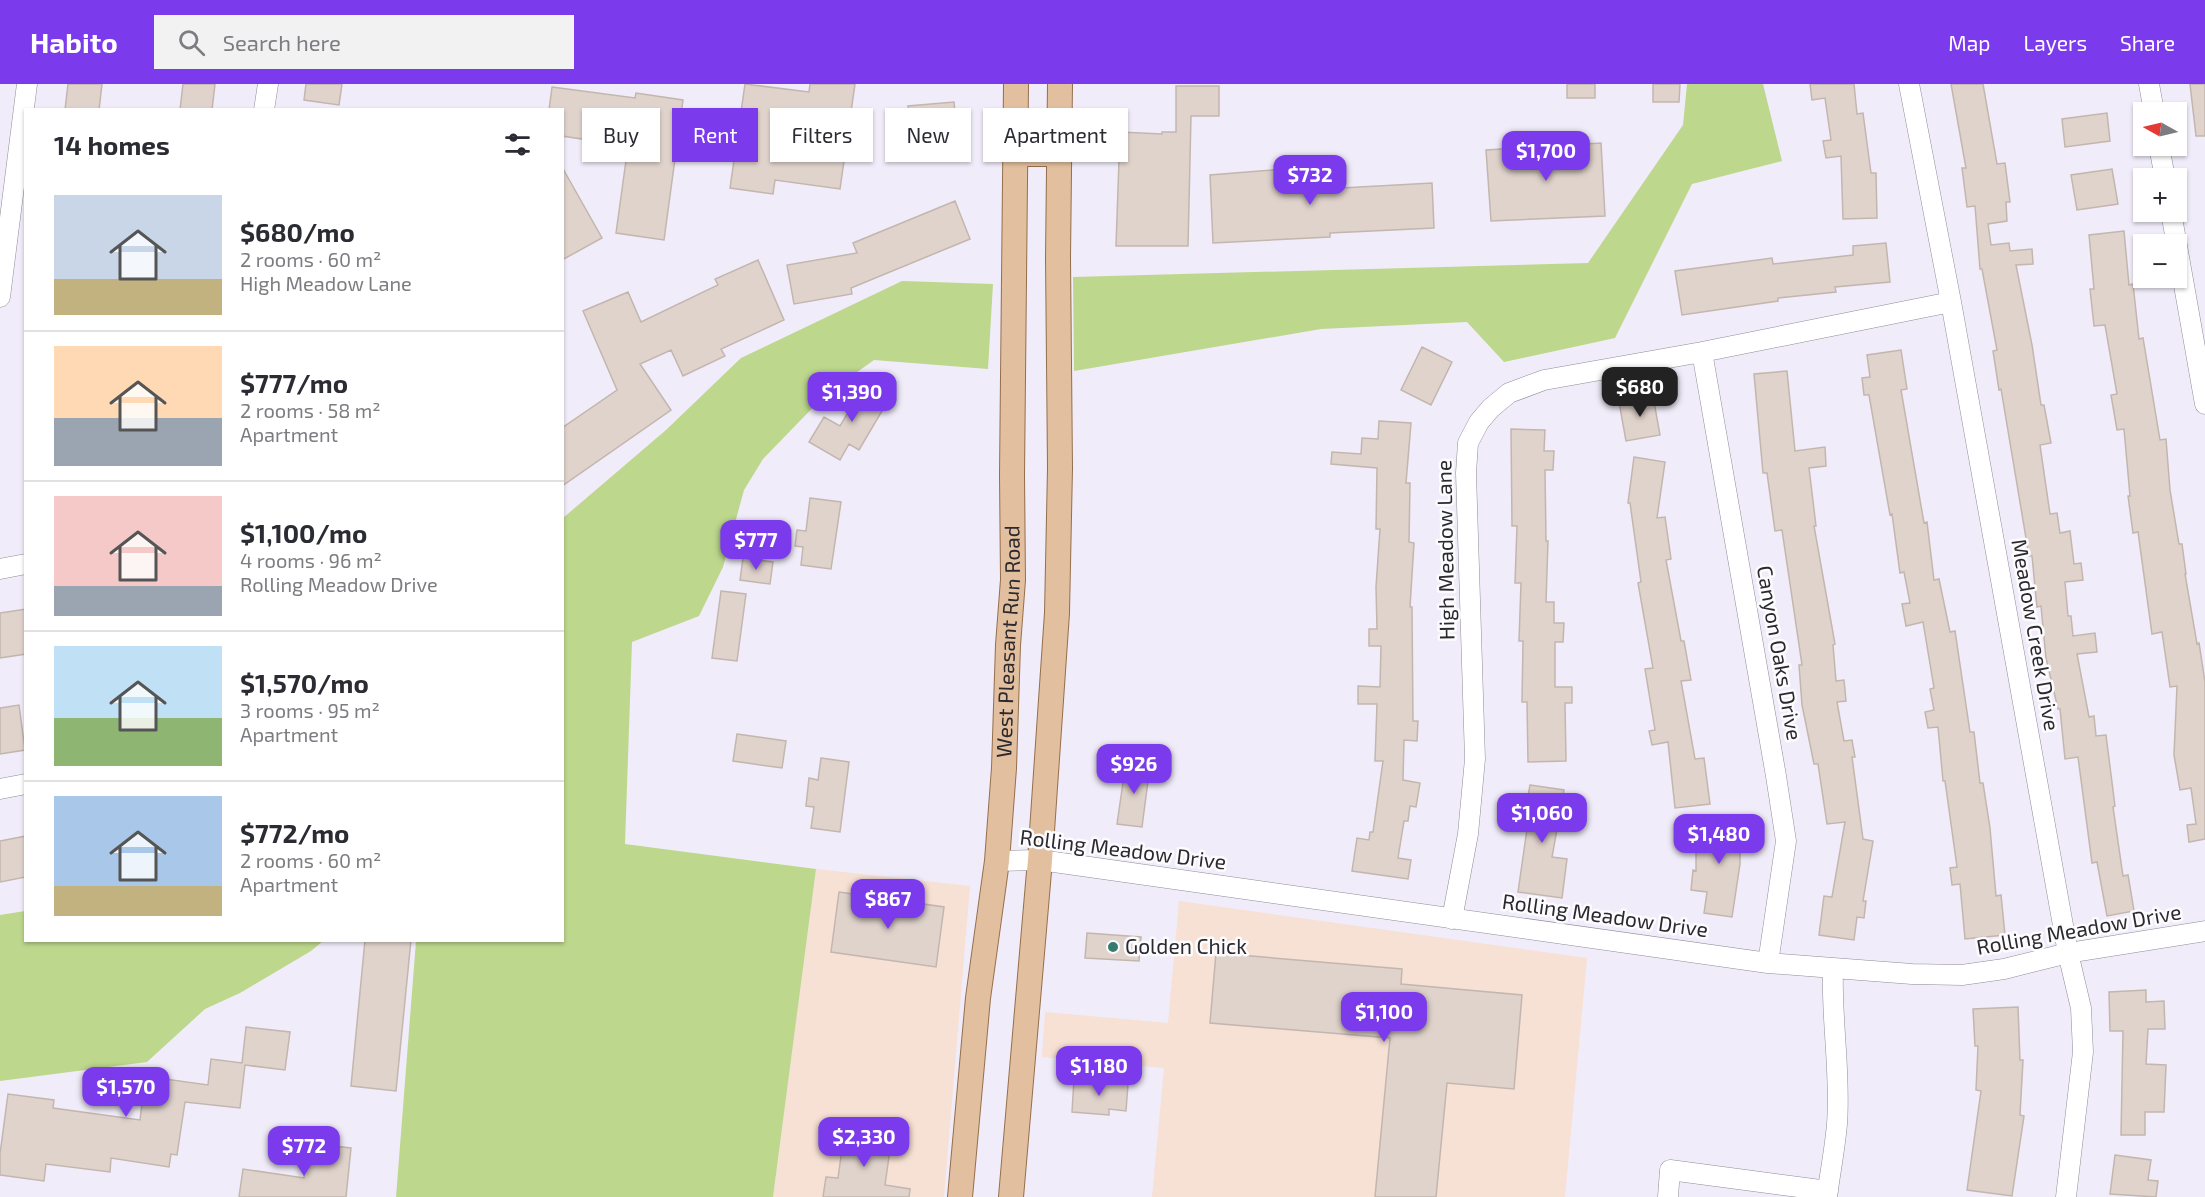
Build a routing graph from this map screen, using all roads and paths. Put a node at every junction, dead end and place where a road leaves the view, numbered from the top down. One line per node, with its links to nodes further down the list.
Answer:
1 (27, 84): 14 (street)
2 (268, 84): 8 (street)
3 (1016, 84): 9 (main road, West Pleasant Run Road)
4 (1060, 84): 10 (main road, West Pleasant Run Road)
5 (1909, 84): 15 (street, Meadow Creek Drive)
6 (2149, 84): 7 (street)
7 (2152, 102)
8 (264, 108)
9 (1016, 108)
10 (1060, 108)
11 (1015, 162): 23 (main road, West Pleasant Run Road)
12 (1059, 162): 22 (main road, West Pleasant Run Road)
13 (2173, 222): 17 (street)
14 (0, 297)
15 (1951, 302): 16 (street, High Meadow Lane); 26 (street, Meadow Creek Drive)
16 (1702, 352): 24 (street, High Meadow Lane); 27 (street, Canyon Oaks Drive)
17 (2205, 404)
18 (24, 564): 19 (street)
19 (0, 569)
20 (24, 783): 21 (street)
21 (0, 789)
22 (1040, 860): 23 (street, Rolling Meadow Drive); 24 (street, Rolling Meadow Drive); 31 (main road, West Pleasant Run Road)
23 (997, 861): 30 (main road, West Pleasant Run Road)
24 (1452, 919): 27 (street, Rolling Meadow Drive)
25 (2205, 931): 26 (street, Rolling Meadow Drive)
26 (2068, 953): 28 (street, Rolling Meadow Drive); 33 (street, Meadow Creek Drive)
27 (1768, 963): 28 (street, Rolling Meadow Drive)
28 (1833, 968): 29 (street)
29 (1827, 1194): 32 (street)
30 (960, 1197)
31 (1011, 1197)
32 (1668, 1197)
33 (2066, 1197)

